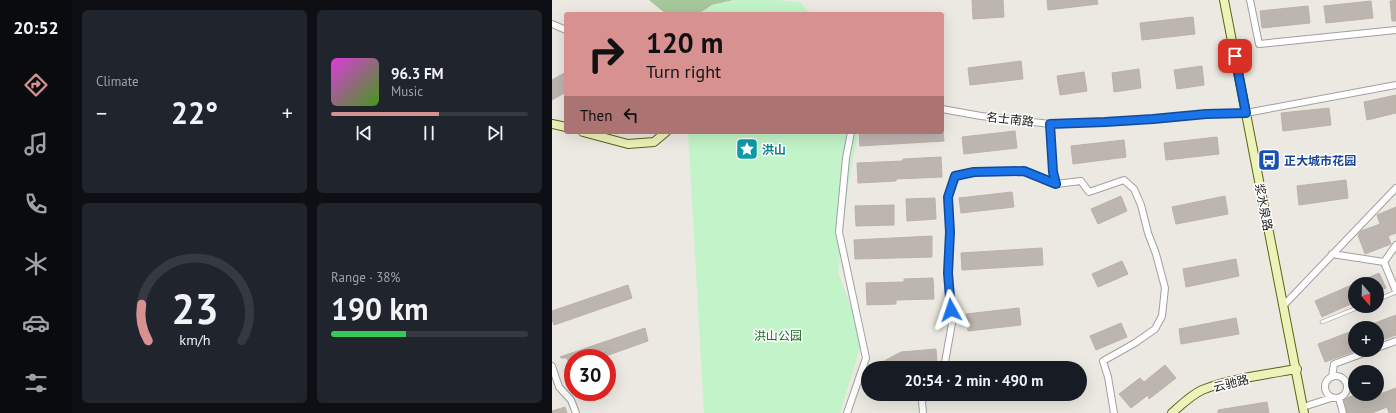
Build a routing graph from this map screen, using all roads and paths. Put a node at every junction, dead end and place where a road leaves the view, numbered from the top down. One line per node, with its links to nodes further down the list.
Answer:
1 (1224, 0): 8 (main road, 浆水泉路)
2 (1250, 0): 5 (street)
3 (552, 24): 4 (street)
4 (564, 29)
5 (1396, 30)
6 (1396, 85): 8 (street, 名士南路)
7 (944, 109): 10 (street, 名士南路)
8 (1246, 113): 10 (street, 名士南路); 22 (main road, 浆水泉路)
9 (552, 124): 11 (main road)
10 (1050, 124): 15 (street)
11 (564, 127)
12 (590, 134): 13 (main road)
13 (664, 134)
14 (851, 134): 37 (street)
15 (1056, 184): 28 (street); 39 (street)
16 (1396, 188): 18 (street)
17 (1396, 245): 19 (street)
18 (1332, 254): 19 (street); 22 (street)
19 (1384, 262): 20 (street)
20 (1396, 292): 21 (lane)
21 (1384, 297)
22 (1284, 305): 30 (main road, 浆水泉路)
23 (1348, 312): 24 (lane)
24 (1322, 322)
25 (1396, 341): 26 (street)
26 (1384, 345)
27 (1353, 357): 31 (street)
28 (945, 361)
29 (552, 366): 36 (street)
30 (1297, 369): 35 (main road, 浆水泉路); 40 (main road, 云驰路)
31 (1332, 377): 32 (street); 33 (street)
32 (1331, 398): 33 (street); 35 (street)
33 (1339, 398): 41 (street)
34 (922, 401): 38 (street)
35 (1304, 410)
36 (576, 413)
37 (847, 413)
38 (923, 413)
39 (1114, 413)
40 (1172, 413)
41 (1343, 413)

